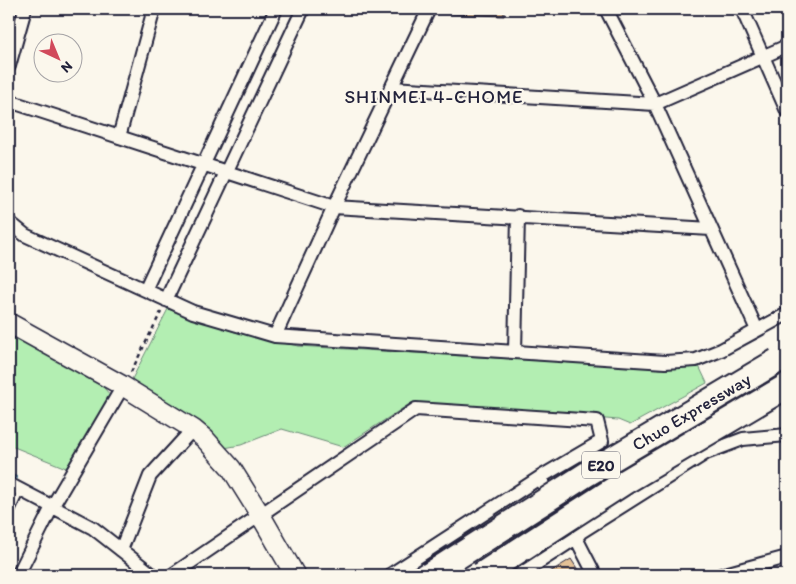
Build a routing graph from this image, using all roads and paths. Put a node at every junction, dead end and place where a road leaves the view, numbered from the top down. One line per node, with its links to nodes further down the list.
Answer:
1 (25, 9): 10 (street)
2 (154, 9): 15 (street)
3 (276, 9): 16 (street)
4 (302, 9): 17 (street)
5 (429, 9): 11 (street)
6 (606, 9): 13 (street)
7 (742, 9): 9 (street)
8 (787, 46): 9 (street)
9 (763, 56): 13 (street); 14 (street)
10 (9, 66)
11 (392, 88): 13 (street); 18 (street)
12 (9, 101): 15 (street)
13 (655, 104): 21 (street)
14 (787, 111)
15 (119, 137): 16 (street)
16 (204, 164): 17 (street); 22 (street)
17 (227, 172): 18 (street); 23 (street)
18 (334, 207): 19 (street); 27 (street)
19 (518, 216): 21 (street); 28 (street)
20 (9, 222): 22 (street)
21 (711, 229): 26 (street)
22 (145, 290): 23 (street)
23 (166, 300): 27 (street); 30 (path)
24 (787, 314): 26 (street)
25 (9, 323): 30 (street)
26 (757, 330): 28 (street)
27 (275, 336): 28 (street)
28 (515, 352)
29 (778, 361): 48 (highway, Chuo Expressway / E20, bridge)
30 (123, 386): 32 (street); 37 (street)
31 (787, 386): 49 (highway, Chuo Expressway / E20, bridge)
32 (193, 429): 39 (street); 41 (street)
33 (787, 435): 40 (street)
34 (539, 478): 39 (street); 40 (street); 47 (street)
35 (9, 484): 36 (street)
36 (21, 490): 37 (street); 38 (lane)
37 (52, 507): 41 (street); 43 (street)
38 (9, 515)
39 (261, 516): 45 (street); 46 (street)
40 (579, 535): 50 (street); 51 (street)
41 (121, 550): 44 (street)
42 (787, 557): 52 (street)
43 (18, 575)
44 (154, 575)
45 (172, 575)
46 (295, 575)
47 (390, 575)
48 (429, 575)
49 (481, 575)
50 (519, 575)
51 (596, 575)
52 (721, 575)

